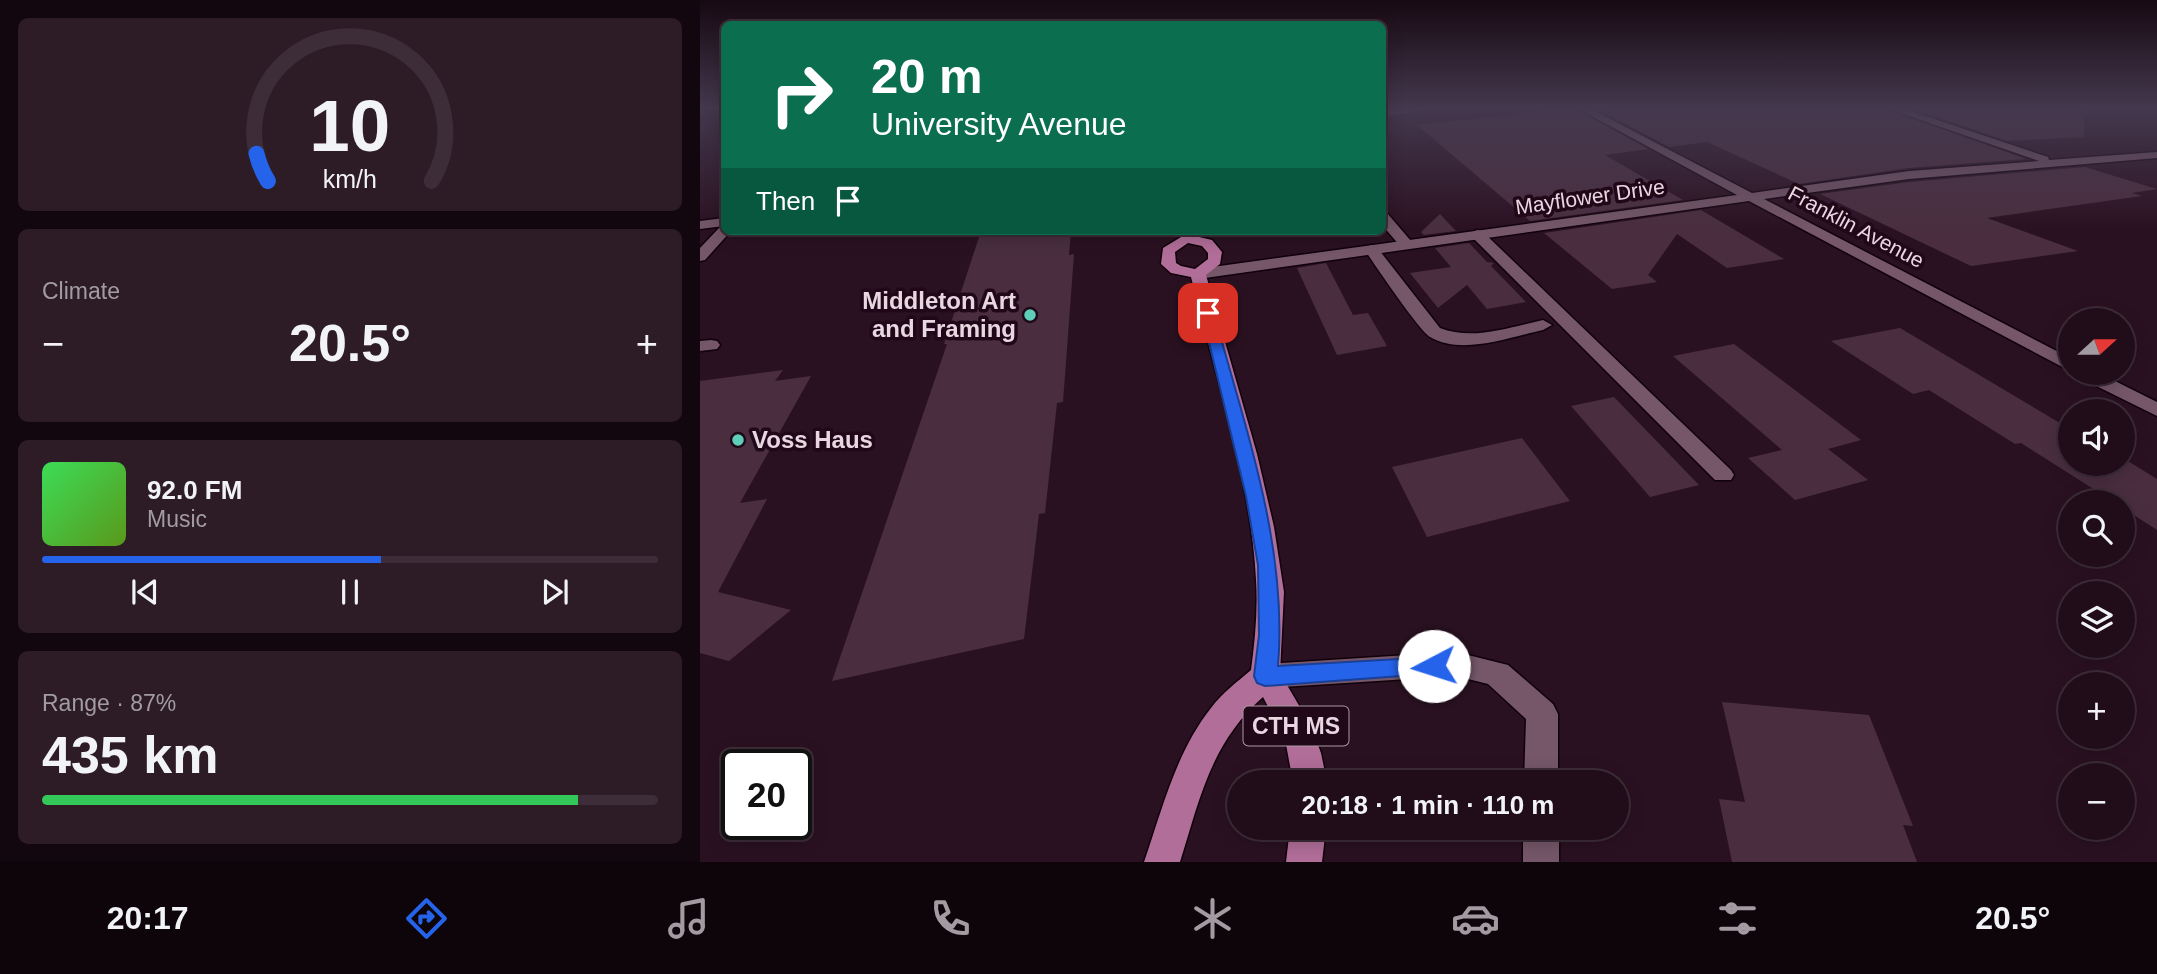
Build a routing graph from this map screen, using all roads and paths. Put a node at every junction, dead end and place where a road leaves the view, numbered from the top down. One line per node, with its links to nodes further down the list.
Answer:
1 (1659, 149): 5 (street, Franklin Avenue)
2 (2013, 149): 4 (street)
3 (2157, 155): 4 (street, Mayflower Drive)
4 (2052, 162): 5 (street, Mayflower Drive)
5 (1748, 195): 10 (street, Mayflower Drive); 18 (street, Franklin Avenue)
6 (1386, 221): 13 (street)
7 (721, 222): 8 (street)
8 (700, 225)
9 (721, 234): 15 (street)
10 (1476, 234): 13 (street, Mayflower Drive); 21 (street)
11 (1184, 235): 16 (main road)
12 (1187, 235): 16 (main road)
13 (1406, 244): 14 (street, Mayflower Drive)
14 (1371, 249): 16 (street, Mayflower Drive); 17 (street)
15 (700, 257)
16 (1198, 274): 22 (main road, CTH MS)
17 (1543, 325)
18 (2058, 359)
19 (2108, 385): 20 (street)
20 (2157, 410)
21 (1723, 475)
22 (1265, 676): 23 (main road, CTH MS); 24 (street); 27 (main road, CTH MS)
23 (1308, 770)
24 (1541, 770)
25 (1307, 840): 28 (main road)
26 (1541, 840): 29 (street)
27 (1162, 862)
28 (1304, 862)
29 (1541, 862)

